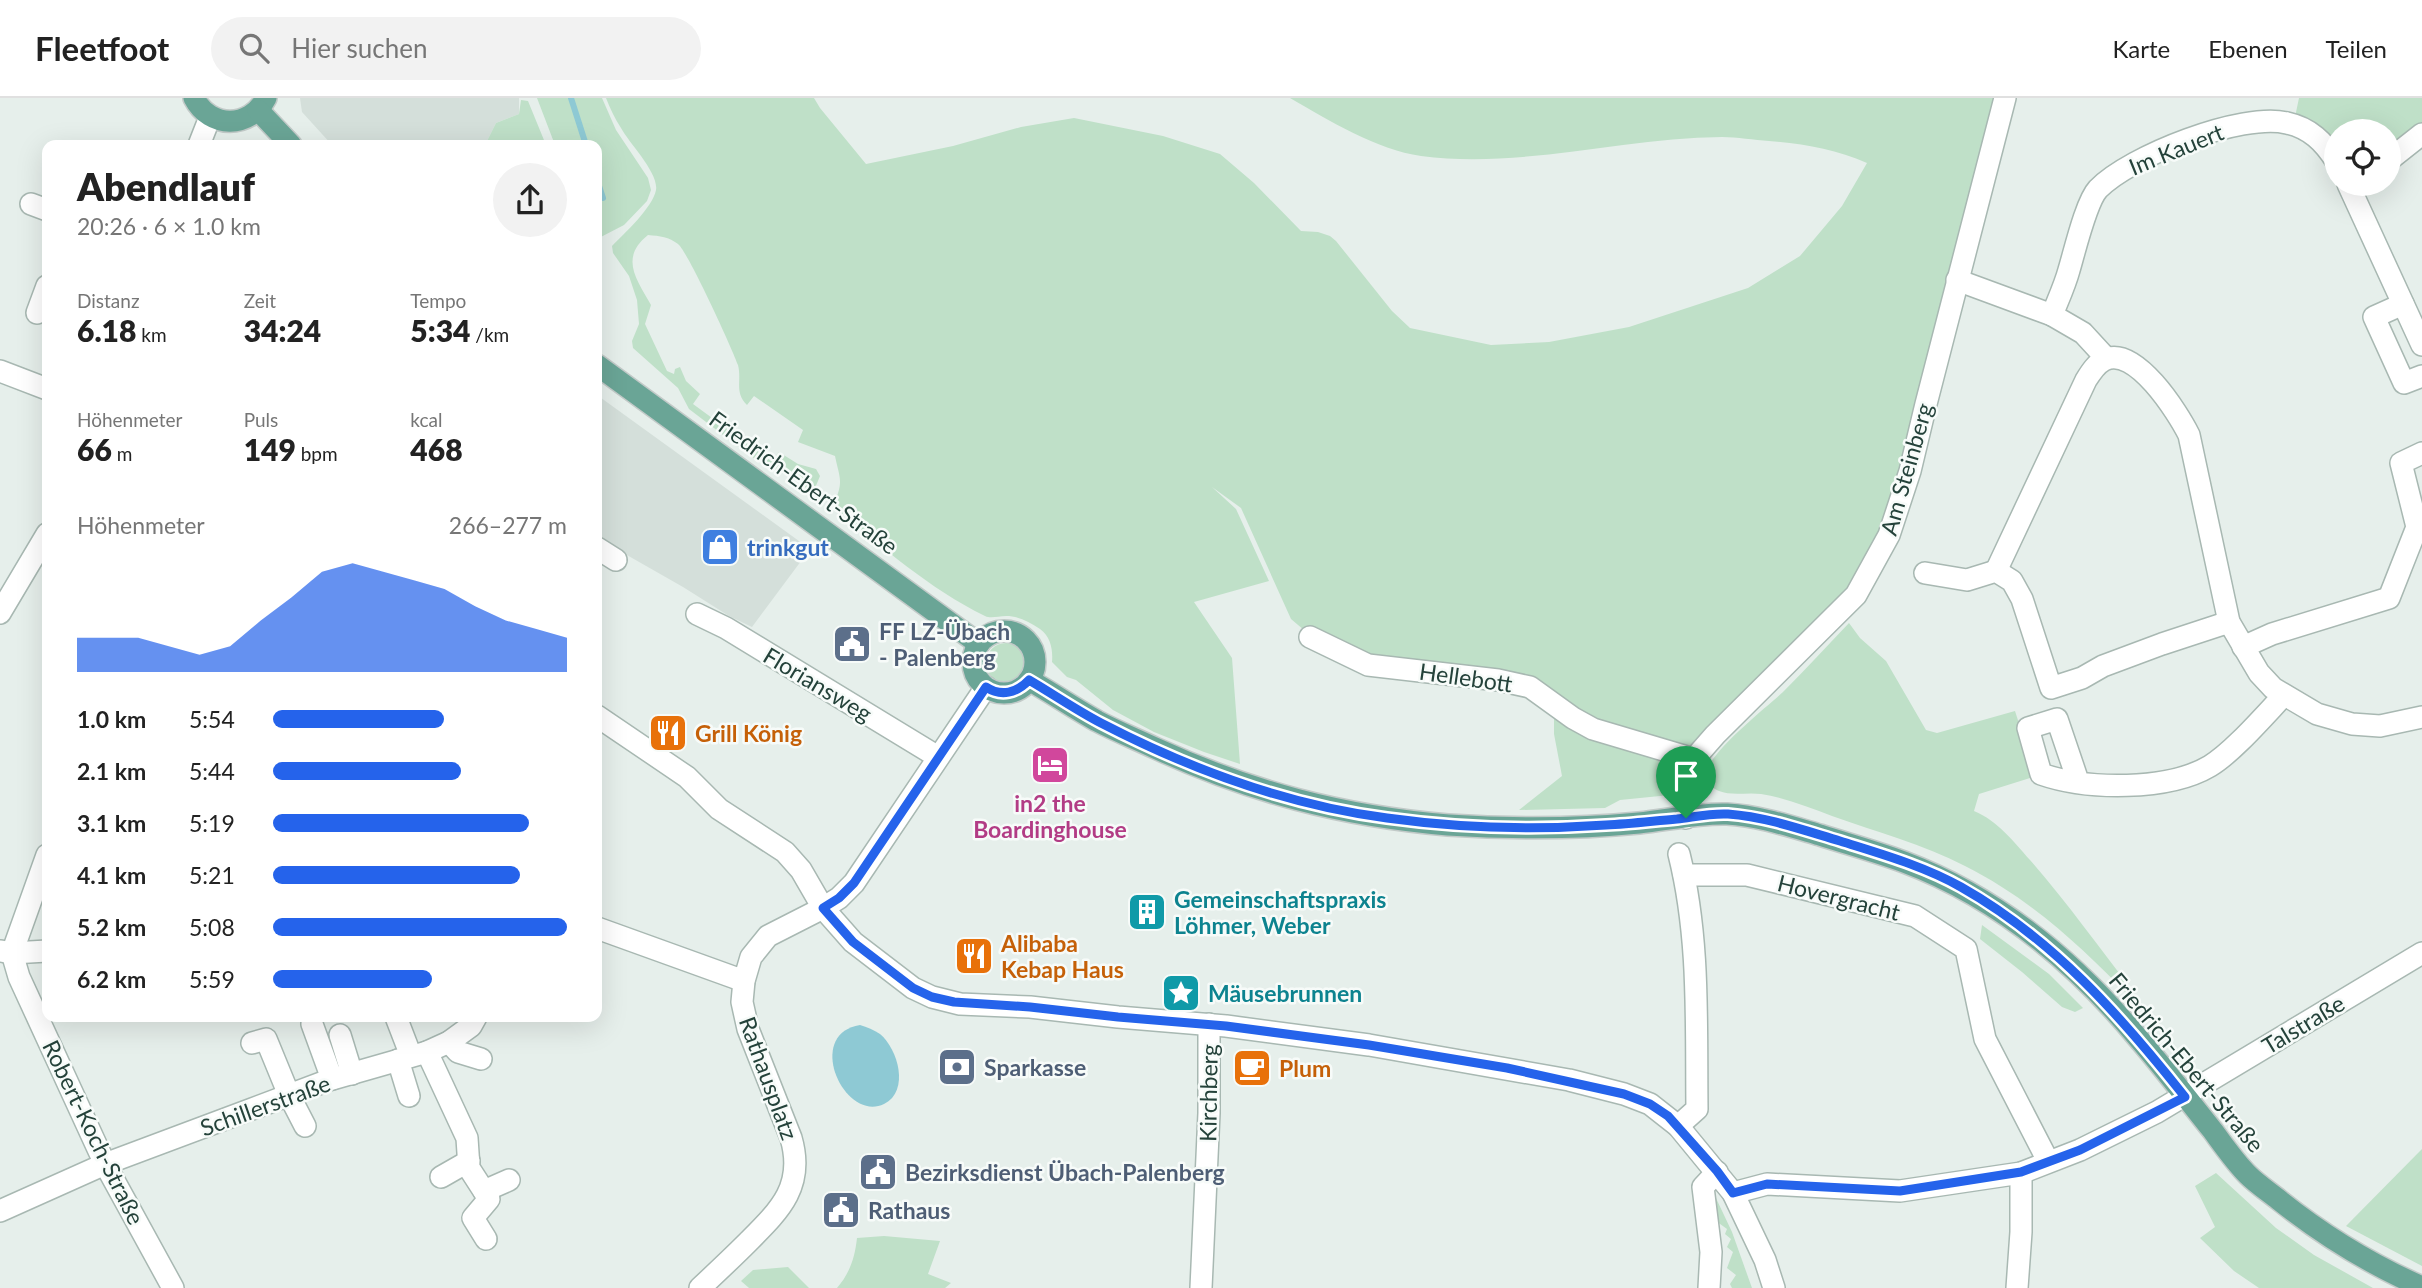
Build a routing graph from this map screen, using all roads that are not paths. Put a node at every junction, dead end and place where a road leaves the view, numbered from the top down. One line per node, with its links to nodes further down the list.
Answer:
1 (194, 98): 4 (main road)
2 (2005, 98): 11 (street, Am Steinberg)
3 (262, 104): 4 (main road); 7 (main road)
4 (211, 117): 6 (street)
5 (2422, 134): 9 (street)
6 (201, 140)
7 (287, 140)
8 (2324, 142): 15 (street, Im Kauert)
9 (2401, 150)
10 (2354, 196): 13 (street)
11 (1957, 280): 15 (street); 40 (street, Am Steinberg)
12 (42, 300): 14 (street)
13 (2403, 304): 16 (street); 20 (street)
14 (37, 313)
15 (2052, 315): 17 (street)
16 (2422, 345)
17 (2106, 358): 26 (street); 30 (street)
18 (602, 369): 32 (main road, Friedrich-Ebert-Straße)
19 (0, 371): 21 (street)
20 (2422, 376)
21 (42, 387)
22 (2422, 453): 33 (street)
23 (42, 542): 28 (street)
24 (602, 551): 25 (street)
25 (616, 560)
26 (1996, 572): 27 (street); 30 (street)
27 (1925, 573)
28 (0, 613)
29 (697, 614): 39 (street, Floriansweg)
30 (2229, 622): 33 (street)
31 (1310, 637): 40 (street, Hellebott)
32 (979, 644): 34 (main road); 35 (main road)
33 (2243, 647): 36 (street)
34 (1029, 680): 35 (main road); 42 (main road, Friedrich-Ebert-Straße)
35 (986, 687): 39 (street, Rathausplatz)
36 (2284, 695): 37 (street); 41 (street)
37 (2422, 717)
38 (602, 719): 46 (street)
39 (938, 757): 46 (street, Rathausplatz)
40 (1695, 759): 42 (street, Am Steinberg)
41 (2078, 781)
42 (1686, 818): 64 (main road, Friedrich-Ebert-Straße)
43 (1679, 854): 45 (street)
44 (42, 867): 49 (street)
45 (1684, 875): 65 (street); 68 (street, Hovergracht)
46 (823, 908): 51 (street, Rathausplatz); 55 (street)
47 (602, 930): 51 (street)
48 (42, 951): 49 (street)
49 (6, 952): 69 (street, Robert-Koch-Straße)
50 (2422, 953): 64 (street, Talstraße)
51 (744, 981): 80 (street, Rathausplatz)
52 (398, 1022): 60 (street)
53 (473, 1022): 57 (street, Schillerstraße)
54 (312, 1024): 61 (street)
55 (1209, 1024): 65 (street); 81 (street, Kirchberg)
56 (340, 1035): 61 (street)
57 (455, 1038): 59 (street); 60 (street, Schillerstraße)
58 (252, 1043): 63 (street)
59 (482, 1053)
60 (412, 1056): 61 (street, Schillerstraße); 62 (street); 67 (street)
61 (342, 1076): 63 (street, Schillerstraße)
62 (409, 1096)
63 (285, 1097): 66 (street); 69 (street, Schillerstraße)
64 (2185, 1097): 68 (street, Talstraße); 78 (main road, Friedrich-Ebert-Straße)
65 (1678, 1126): 70 (street)
66 (301, 1128)
67 (469, 1161): 72 (street); 75 (street)
68 (2048, 1161): 71 (street)
69 (105, 1164): 76 (street, Schillerstraße); 79 (street, Robert-Koch-Straße)
70 (1717, 1171): 74 (street); 82 (street)
71 (2021, 1172): 74 (street); 84 (street)
72 (441, 1177)
73 (509, 1180): 75 (street)
74 (1733, 1193): 83 (street)
75 (487, 1195): 77 (street)
76 (0, 1211)
77 (486, 1239)
78 (2422, 1287)
79 (173, 1288)
80 (700, 1288)
81 (1200, 1288)
82 (1709, 1288)
83 (1773, 1288)
84 (2017, 1288)

